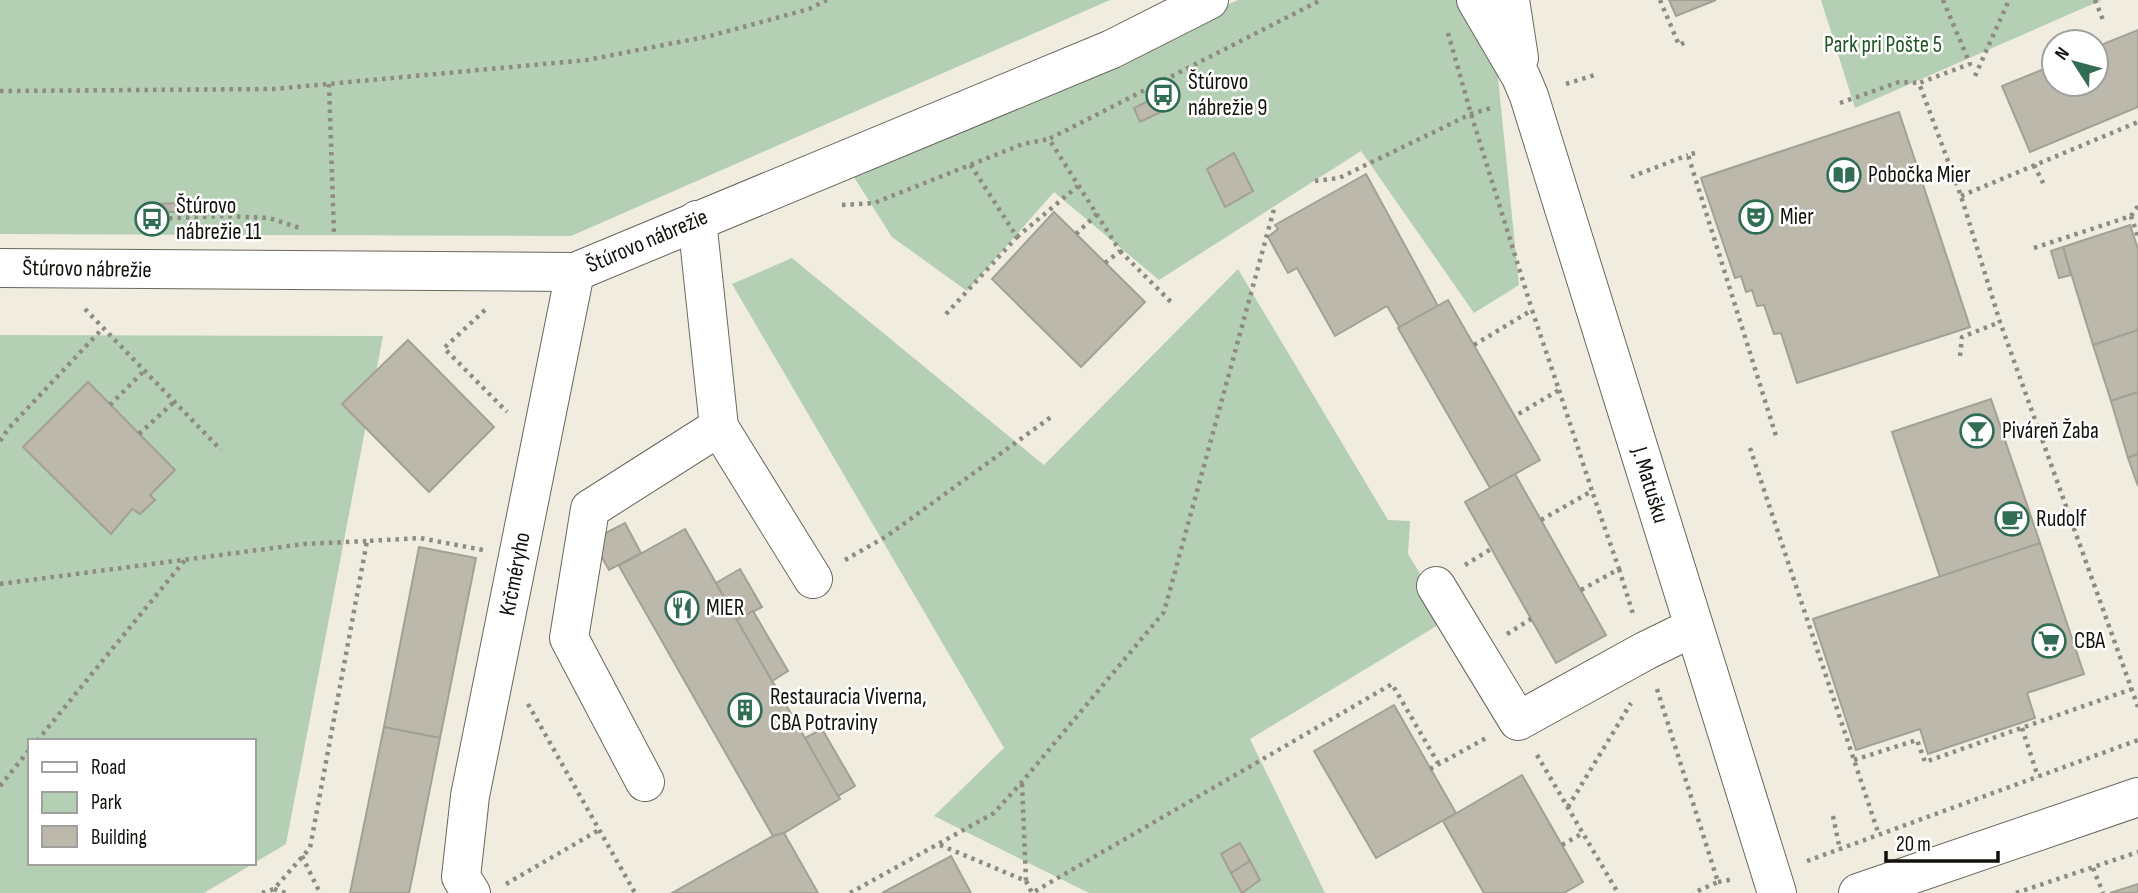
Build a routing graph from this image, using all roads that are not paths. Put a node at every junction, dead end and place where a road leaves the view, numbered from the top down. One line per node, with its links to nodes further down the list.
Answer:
1 (1209, 0): 5 (street, Štúrovo nábrežie)
2 (1476, 0): 4 (street)
3 (1510, 0): 4 (street)
4 (1525, 86): 11 (street, J. Matušku)
5 (697, 220): 7 (street, Štúrovo nábrežie); 8 (street)
6 (0, 268): 7 (street, Štúrovo nábrežie)
7 (575, 272): 15 (street, Krčméryho)
8 (719, 427): 9 (street); 12 (street)
9 (813, 579)
10 (1436, 586): 11 (street)
11 (1694, 627): 14 (street, J. Matušku)
12 (645, 782)
13 (2138, 797): 16 (street)
14 (1774, 884)
15 (478, 886)
16 (1858, 893)

